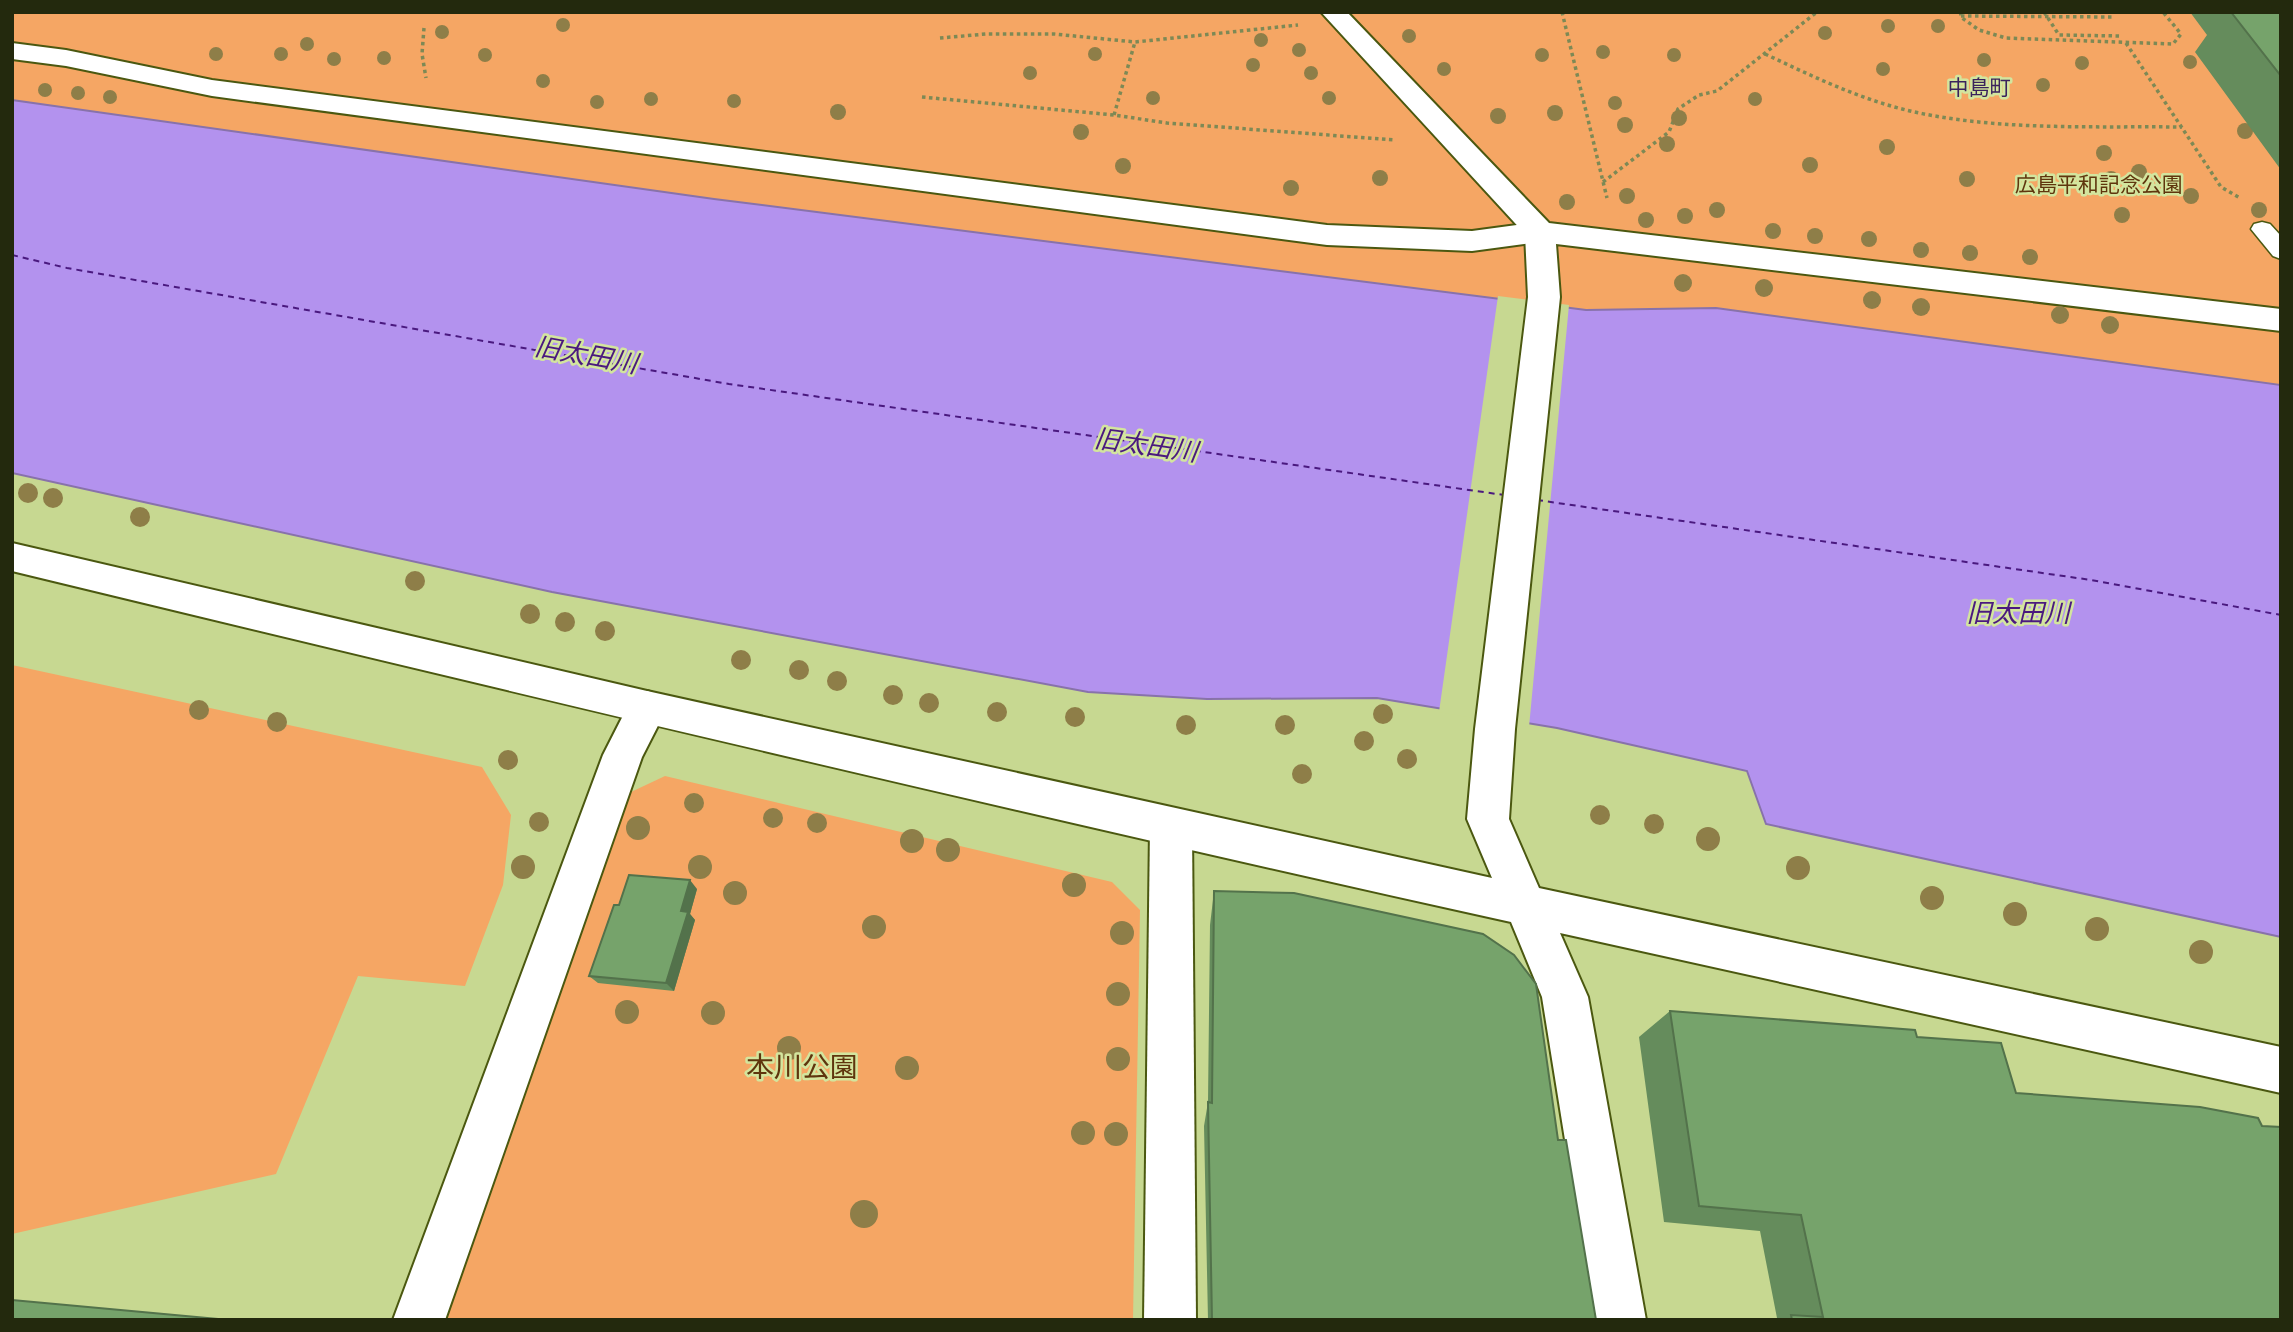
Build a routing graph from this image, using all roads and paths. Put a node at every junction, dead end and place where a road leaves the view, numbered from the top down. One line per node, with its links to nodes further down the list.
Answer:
1 (1562, 12): 20 (path)
2 (1816, 12): 14 (path)
3 (2163, 12): 12 (path)
4 (1960, 14): 5 (path); 12 (path)
5 (2045, 14): 6 (path); 9 (path)
6 (2112, 17)
7 (1322, 18): 11 (path); 24 (street)
8 (424, 28): 15 (path)
9 (2120, 36)
10 (940, 38): 11 (path)
11 (1135, 42): 17 (path)
12 (2126, 43): 18 (path)
13 (12, 51): 24 (street)
14 (1765, 54): 18 (path); 20 (path)
15 (427, 86)
16 (922, 97): 17 (path)
17 (1114, 115): 19 (path)
18 (2182, 127): 21 (path)
19 (1402, 140)
20 (1603, 182): 22 (path)
21 (2248, 198)
22 (1608, 205)
23 (2262, 229): 25 (lane)
24 (1540, 232): 26 (street); 30 (street)
25 (2281, 251)
26 (2281, 320)
27 (12, 557): 28 (street)
28 (647, 708): 29 (street); 32 (street)
29 (1171, 828): 30 (street); 33 (street)
30 (1528, 906): 31 (street); 34 (street)
31 (2281, 1071)
32 (419, 1320)
33 (1170, 1320)
34 (1620, 1320)

